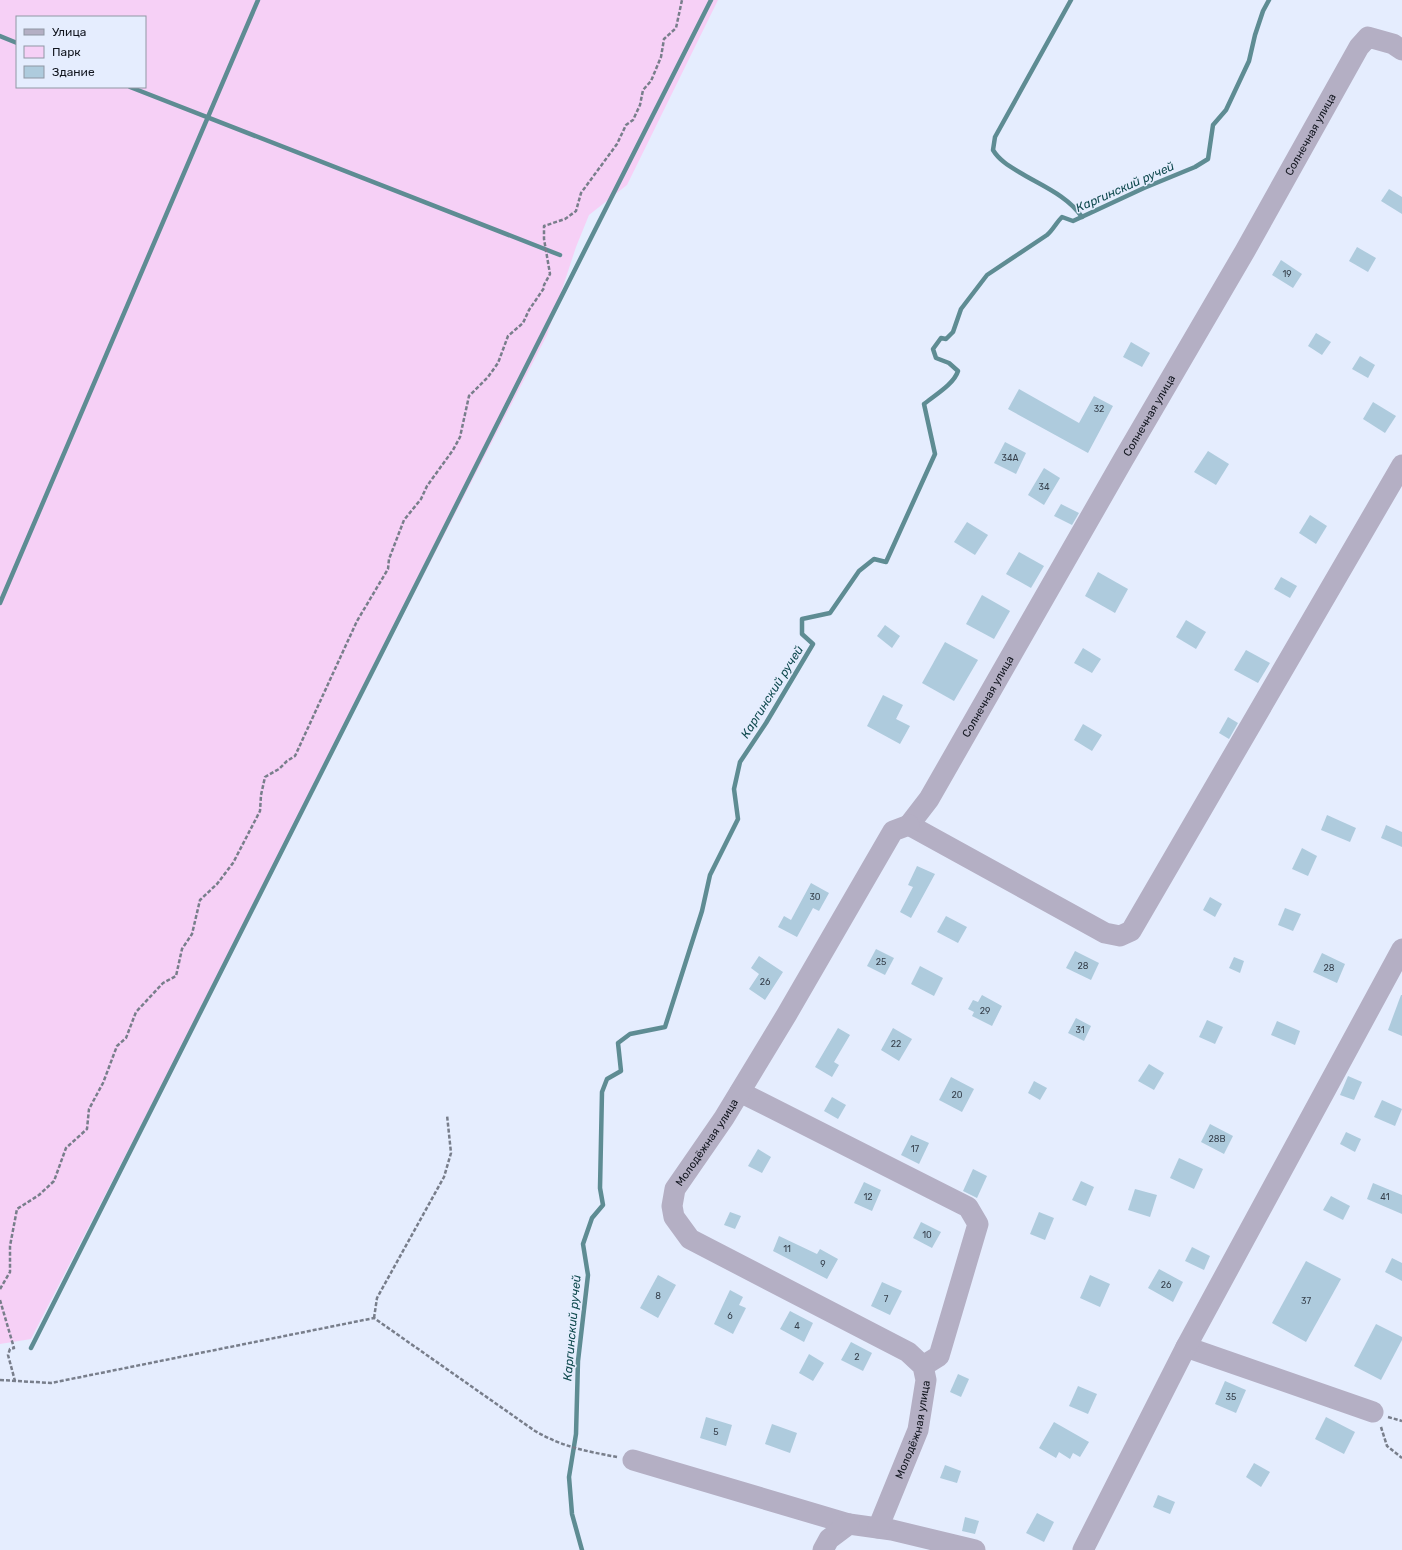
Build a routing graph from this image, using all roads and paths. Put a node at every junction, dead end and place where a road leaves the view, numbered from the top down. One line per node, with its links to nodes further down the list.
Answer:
1 (682, 0): 8 (path)
2 (1402, 50): 4 (street, Солнечная улица)
3 (1402, 465): 4 (street)
4 (909, 825): 6 (street, Молодёжная улица)
5 (1402, 949): 11 (street)
6 (740, 1092): 12 (street); 12 (street, Молодёжная улица)
7 (447, 1115): 10 (path)
8 (0, 1289)
9 (0, 1300): 14 (path)
10 (374, 1318): 14 (path); 17 (path)
11 (1186, 1347): 15 (street); 22 (street)
12 (923, 1366): 19 (street, Молодёжная улица)
13 (0, 1380): 14 (path)
14 (15, 1381)
15 (1373, 1412): 16 (path)
16 (1402, 1458)
17 (633, 1460): 18 (street)
18 (849, 1524): 19 (street); 20 (street)
19 (878, 1528): 21 (street)
20 (823, 1550)
21 (975, 1550)
22 (1083, 1550)

